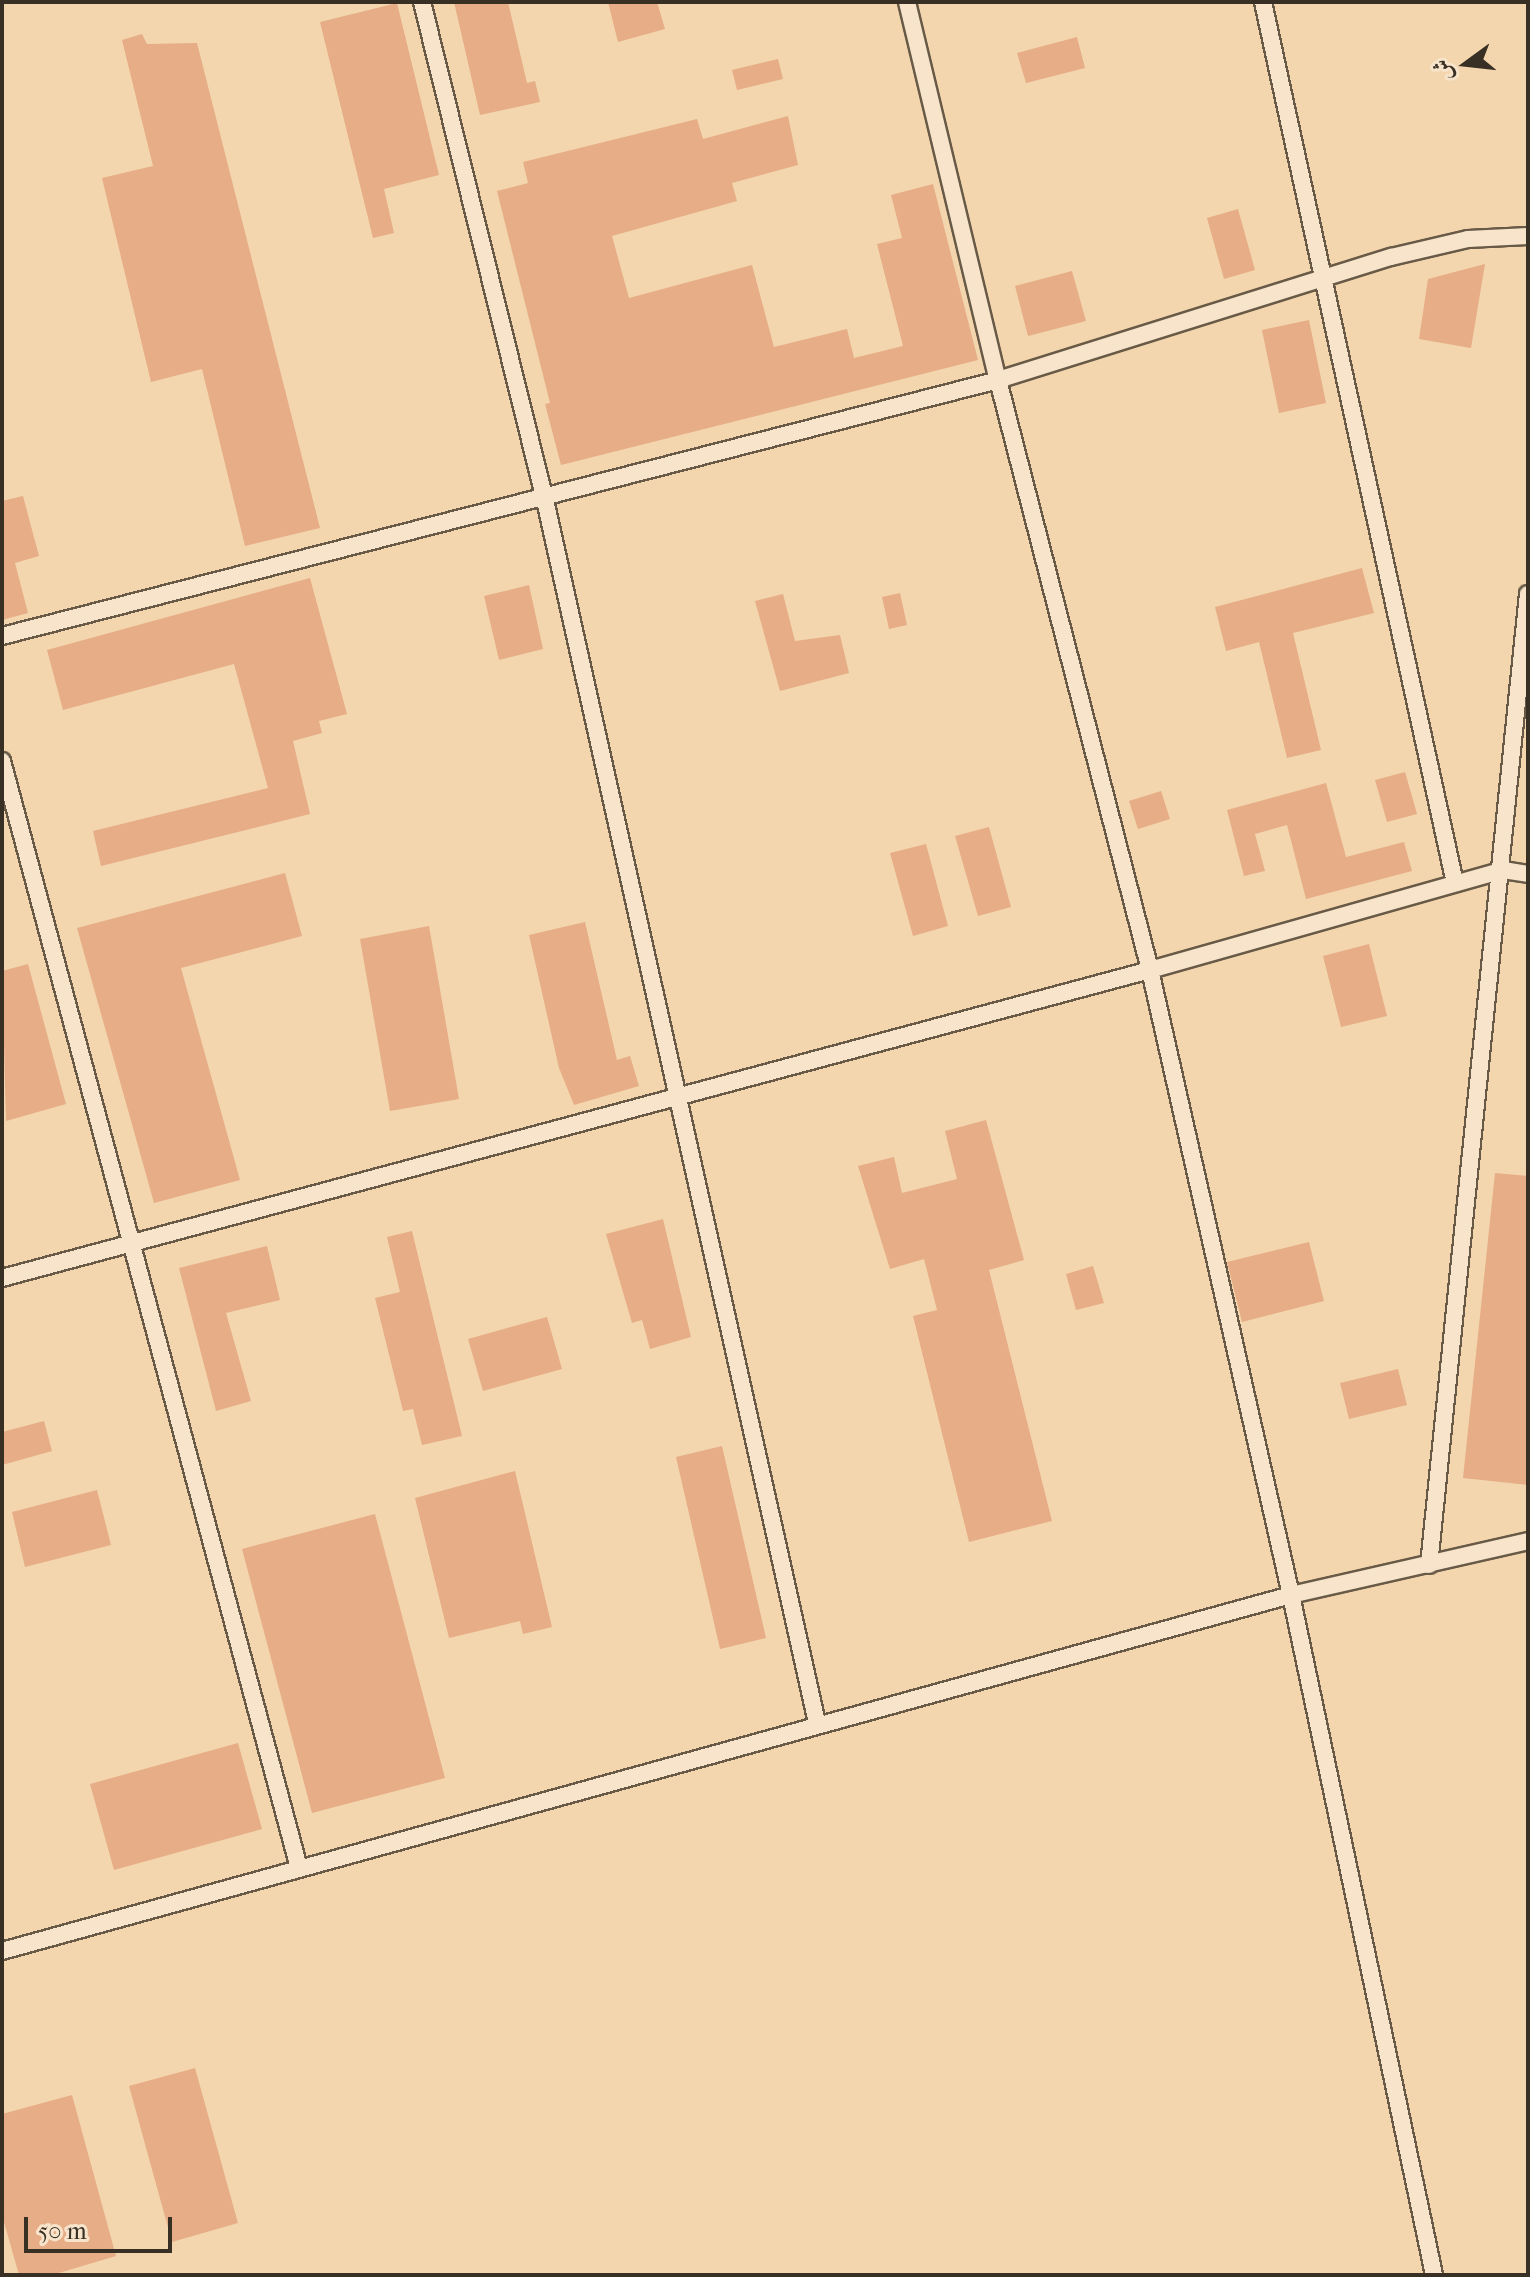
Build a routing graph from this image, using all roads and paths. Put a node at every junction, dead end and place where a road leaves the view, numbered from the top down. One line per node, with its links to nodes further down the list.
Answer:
1 (422, 2): 7 (street)
2 (907, 2): 6 (street)
3 (1263, 2): 5 (street)
4 (1528, 236): 5 (street)
5 (1326, 278): 6 (street); 13 (street)
6 (998, 380): 7 (street); 14 (street)
7 (545, 500): 9 (street); 15 (street)
8 (1528, 594): 11 (street)
9 (2, 636)
10 (2, 761): 16 (street)
11 (1503, 870): 12 (street); 13 (street); 19 (street)
12 (1528, 874)
13 (1455, 883): 14 (street)
14 (1150, 970): 15 (street); 20 (street)
15 (679, 1097): 16 (street); 21 (street)
16 (131, 1242): 17 (street); 22 (street)
17 (2, 1278)
18 (1528, 1541): 19 (street)
19 (1429, 1565): 20 (street)
20 (1291, 1595): 21 (street); 24 (street)
21 (817, 1723): 22 (street)
22 (299, 1868): 23 (street)
23 (2, 1951)
24 (1434, 2275)

